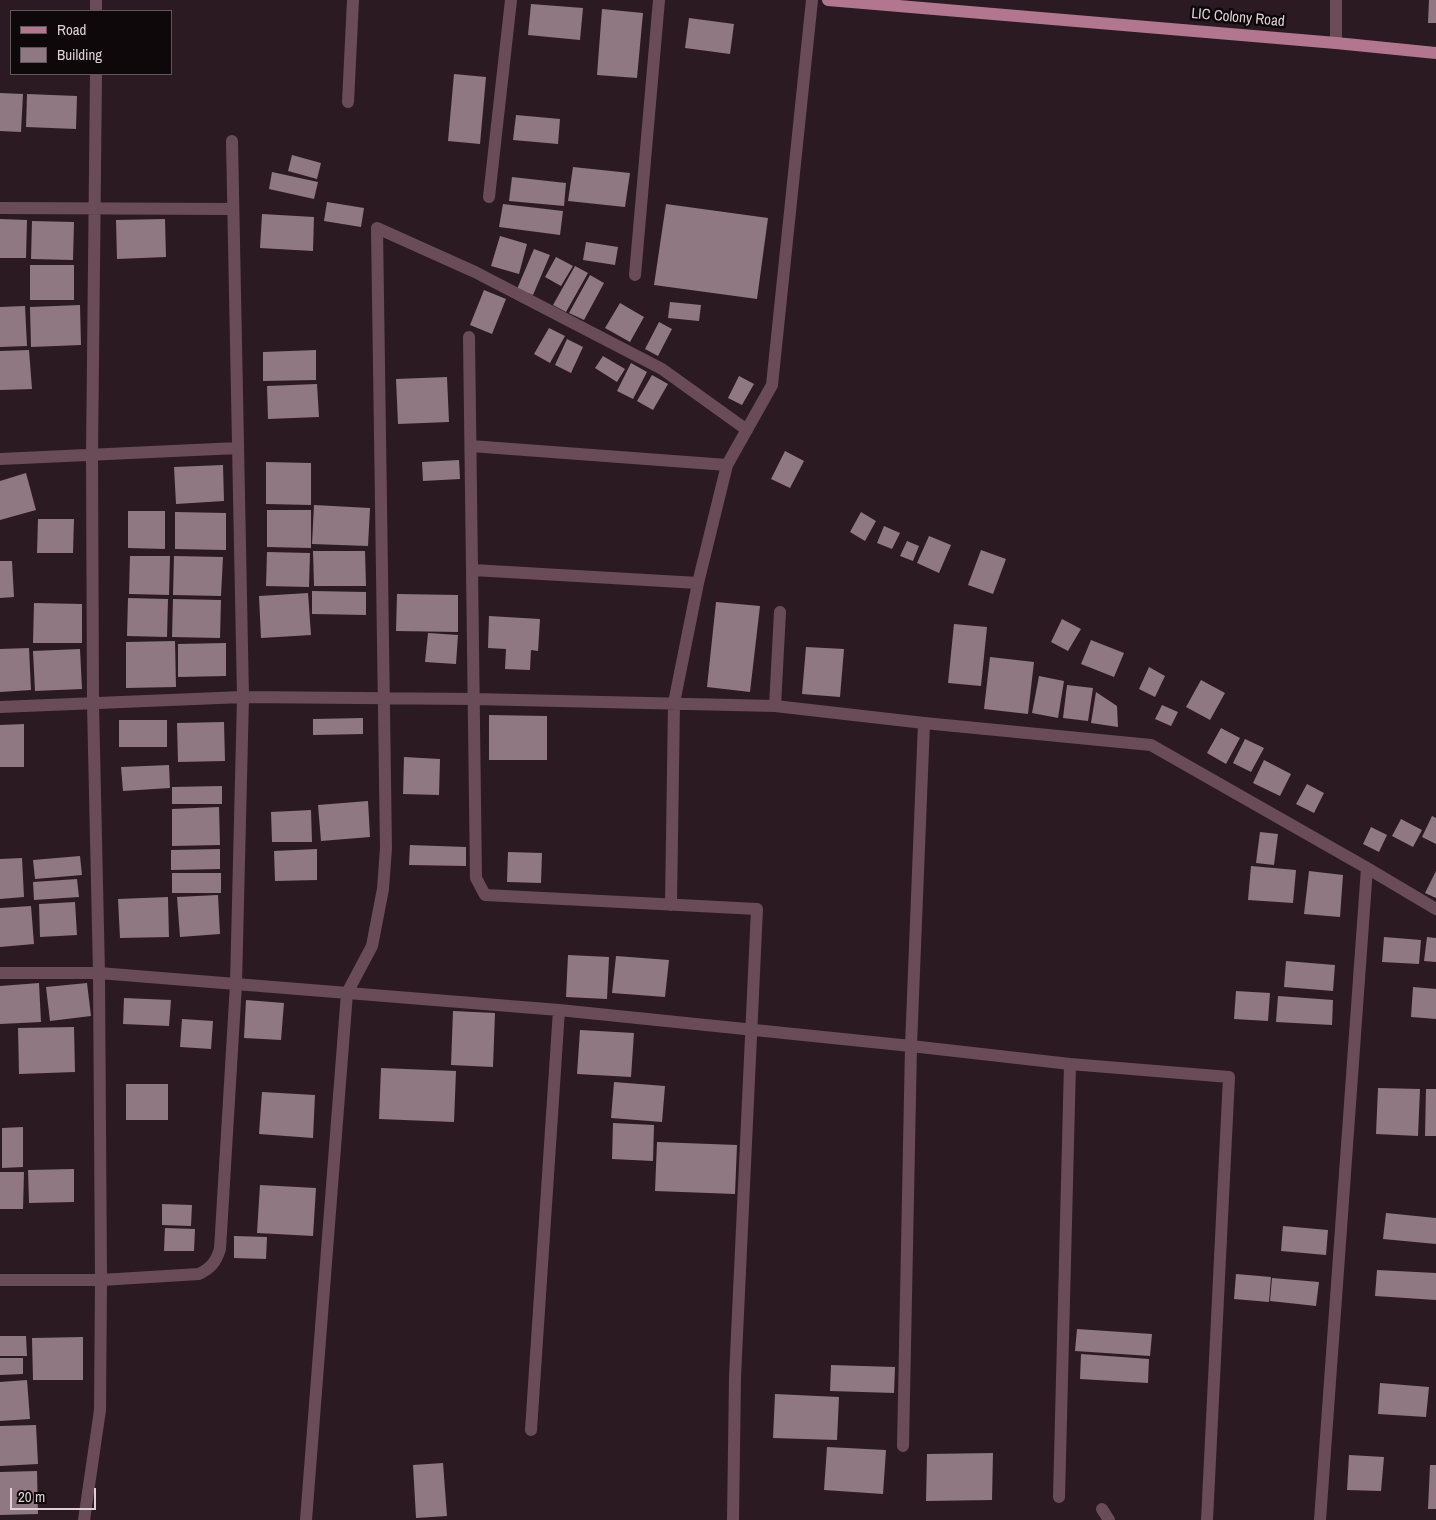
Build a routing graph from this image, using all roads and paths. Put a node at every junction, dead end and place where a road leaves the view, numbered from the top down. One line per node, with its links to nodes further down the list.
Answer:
1 (353, 0): 10 (street)
2 (511, 0): 12 (street)
3 (659, 0): 16 (street)
4 (812, 0): 18 (street)
5 (828, 0): 7 (main road, LIC Colony Road)
6 (1336, 0): 7 (street)
7 (1336, 43): 8 (main road, LIC Colony Road)
8 (1436, 53)
9 (96, 75): 14 (street)
10 (348, 102)
11 (232, 140): 15 (street)
12 (489, 197)
13 (0, 208): 14 (street)
14 (95, 208): 15 (street); 21 (street)
15 (233, 209): 20 (street)
16 (635, 275)
17 (469, 337): 19 (street)
18 (747, 430): 23 (street); 28 (street)
19 (471, 446): 23 (street); 24 (street)
20 (238, 448): 21 (street); 27 (street)
21 (92, 455): 22 (street); 30 (street)
22 (0, 459)
23 (727, 465): 25 (street)
24 (473, 570): 25 (street); 29 (street)
25 (698, 583): 31 (street)
26 (780, 612): 32 (street)
27 (243, 697): 28 (street); 30 (street); 40 (street)
28 (383, 698): 29 (street); 41 (street)
29 (474, 699): 31 (street); 36 (street)
30 (93, 704): 33 (street); 38 (street)
31 (674, 704): 32 (street); 36 (street)
32 (774, 706): 34 (street)
33 (0, 707)
34 (924, 723): 35 (street); 44 (street)
35 (1367, 868): 37 (street); 55 (street)
36 (671, 905): 43 (street)
37 (1436, 909)
38 (99, 973): 39 (street); 40 (street); 47 (street)
39 (0, 974)
40 (236, 984): 41 (street); 47 (street)
41 (347, 993): 42 (street); 52 (street)
42 (559, 1010): 43 (street); 48 (street)
43 (751, 1030): 44 (street); 53 (street)
44 (910, 1046): 45 (street); 49 (street)
45 (1070, 1064): 50 (street); 54 (street)
46 (0, 1280): 47 (street)
47 (101, 1280): 51 (street)
48 (531, 1430)
49 (904, 1446)
50 (1058, 1497)
51 (84, 1520)
52 (306, 1520)
53 (733, 1520)
54 (1207, 1520)
55 (1320, 1520)

